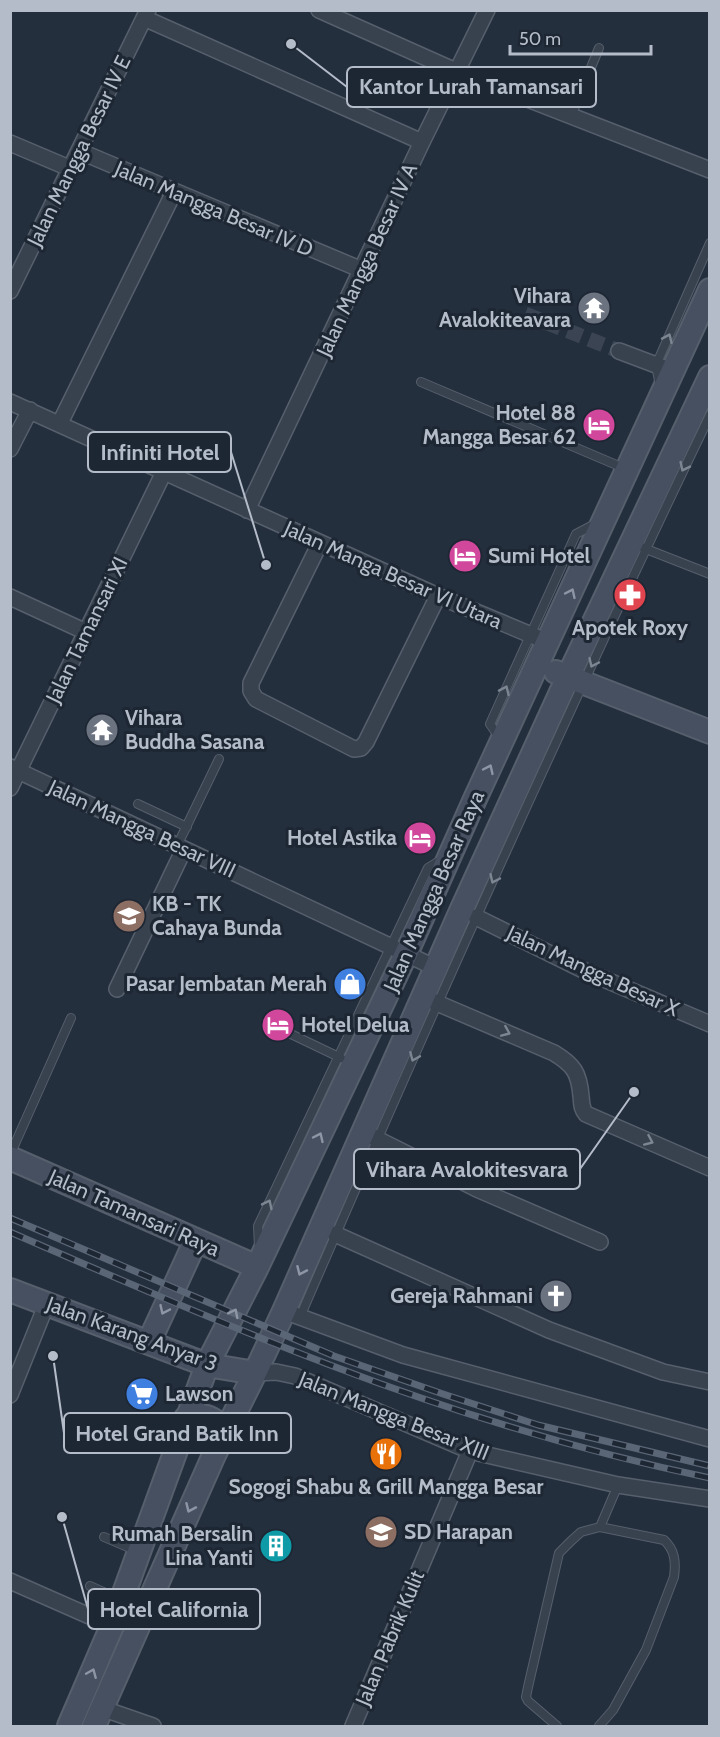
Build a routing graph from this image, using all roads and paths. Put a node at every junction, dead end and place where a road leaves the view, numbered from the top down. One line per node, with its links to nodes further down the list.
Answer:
1 (487, 10): 5 (street, Jalan Mangga Besar IV A)
2 (323, 11): 5 (street)
3 (146, 14): 7 (street); 9 (street, Jalan Mangga Besar IV E)
4 (599, 48): 6 (lane)
5 (458, 72): 6 (street); 7 (street, Jalan Mangga Besar IV A)
6 (571, 116): 11 (street)
7 (422, 142): 14 (street, Jalan Mangga Besar IV A)
8 (10, 143): 10 (street)
9 (79, 152): 10 (street, Jalan Mangga Besar IV E); 12 (street, Jalan Mangga Besar IV D)
10 (69, 168): 16 (street, Jalan Mangga Besar IV E)
11 (710, 170)
12 (174, 192): 14 (street, Jalan Mangga Besar IV D); 24 (street)
13 (710, 243): 18 (lane, one-way to 13)
14 (356, 268): 28 (street, Jalan Mangga Besar IV A)
15 (710, 290): 18 (main road, Jalan Mangga Besar Raya)
16 (10, 291)
17 (619, 351): 18 (street)
18 (664, 368): 26 (main road, Jalan Mangga Besar Raya)
19 (709, 380): 30 (main road, Jalan Mangga Besar Raya)
20 (421, 382): 26 (lane)
21 (10, 402): 22 (street, Jalan Manga Besar VI Utara)
22 (30, 410): 24 (street, Jalan Manga Besar VI Utara); 25 (street)
23 (710, 415): 30 (lane, one-way to 30)
24 (60, 423): 27 (street, Jalan Manga Besar VI Utara)
25 (10, 449)
26 (627, 469): 35 (main road, Jalan Mangga Besar Raya, one-way to 26)
27 (164, 472): 28 (street, Jalan Manga Besar VI Utara); 34 (street, Jalan Tamansari XI)
28 (247, 510): 29 (street, Jalan Manga Besar VI Utara)
29 (320, 543): 32 (street, Jalan Manga Besar VI Utara); 32 (street)
30 (638, 546): 31 (lane); 37 (main road, Jalan Mangga Besar Raya, one-way to 37)
31 (710, 574)
32 (438, 596): 35 (street, Jalan Manga Besar VI Utara)
33 (10, 597): 34 (street)
34 (86, 632): 41 (street, Jalan Tamansari XI)
35 (539, 639): 36 (main road, Jalan Mangga Besar Raya); 39 (lane, one-way to 35)
36 (538, 664): 37 (main road); 39 (main road, Jalan Mangga Besar Raya)
37 (576, 680): 38 (main road); 45 (main road, Jalan Mangga Besar Raya)
38 (710, 732)
39 (502, 741): 48 (main road, Jalan Mangga Besar Raya, one-way to 39)
40 (219, 759): 44 (lane)
41 (15, 769): 42 (street, Jalan Tamansari XI); 46 (street, Jalan Mangga Besar VIII)
42 (10, 788)
43 (138, 804): 44 (lane)
44 (187, 827): 46 (lane)
45 (500, 845): 47 (lane, one-way to 47); 49 (main road, Jalan Mangga Besar Raya)
46 (181, 848): 48 (street, Jalan Mangga Besar VIII); 50 (street)
47 (477, 917): 51 (lane); 54 (street, Jalan Mangga Besar X)
48 (399, 950): 49 (street, Jalan Mangga Besar VIII); 55 (main road, Jalan Mangga Besar Raya)
49 (436, 968): 51 (main road, Jalan Mangga Besar Raya)
50 (117, 989)
51 (430, 1000): 56 (main road, Jalan Mangga Besar Raya, one-way to 56); 58 (street, one-way to 58)
52 (72, 1018): 57 (lane)
53 (270, 1024): 55 (lane)
54 (710, 1024)
55 (346, 1061): 62 (main road, Jalan Mangga Besar Raya, one-way to 55)
56 (371, 1136): 59 (lane); 61 (street); 65 (main road, Jalan Mangga Besar Raya, one-way to 65)
57 (10, 1157): 60 (main road, Jalan Tamansari Raya)
58 (710, 1168)
59 (335, 1234): 65 (lane); 69 (street)
60 (196, 1240): 62 (main road, Jalan Tamansari Raya); 66 (main road, one-way to 66)
61 (600, 1242)
62 (259, 1264): 67 (main road, Jalan Mangga Besar Raya, one-way to 62)
63 (10, 1290): 64 (main road, Jalan Karang Anyar 3)
64 (47, 1303): 66 (main road, Jalan Karang Anyar 3); 70 (street)
65 (292, 1314): 68 (main road, Jalan Mangga Besar Raya); 73 (street)
66 (149, 1342): 67 (main road, Jalan Karang Anyar 3)
67 (207, 1365): 68 (main road, Jalan Karang Anyar 3); 71 (main road, Jalan Mangga Besar Raya)
68 (255, 1373): 72 (main road, Jalan Mangga Besar Raya); 74 (street, Jalan Mangga Besar XIII)
69 (710, 1382)
70 (10, 1395)
71 (186, 1418): 72 (main road); 79 (main road, Jalan Mangga Besar Raya)
72 (225, 1432): 84 (main road, Jalan Mangga Besar Raya, one-way to 84)
73 (710, 1439)
74 (470, 1451): 75 (street, Jalan Mangga Besar XIII); 87 (street, Jalan Pabrik Kulit)
75 (618, 1485): 76 (street, Jalan Mangga Besar XIII); 77 (lane)
76 (710, 1499)
77 (600, 1527): 88 (lane); 89 (lane)
78 (104, 1537): 79 (lane)
79 (139, 1552): 82 (main road, Jalan Mangga Besar Raya)
80 (10, 1581): 83 (street)
81 (90, 1586): 82 (lane)
82 (121, 1600): 83 (main road, Jalan Mangga Besar Raya)
83 (112, 1626): 85 (main road, Jalan Mangga Besar Raya, one-way to 83)
84 (98, 1717): 86 (street)
85 (69, 1726)
86 (153, 1726)
87 (353, 1726)
88 (557, 1726)
89 (599, 1726)

